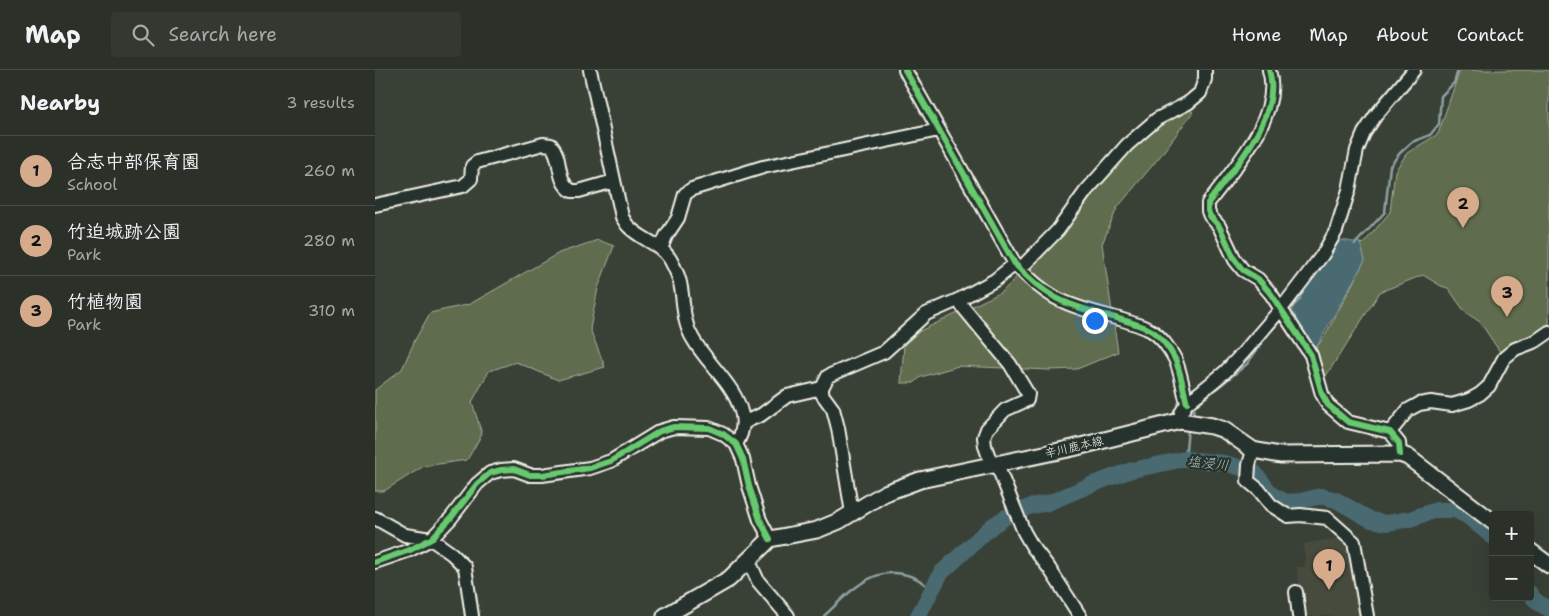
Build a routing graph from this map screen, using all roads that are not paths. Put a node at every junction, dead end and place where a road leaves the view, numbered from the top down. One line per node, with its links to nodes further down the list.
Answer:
1 (590, 70): 7 (street)
2 (905, 70): 6 (street)
3 (1205, 70): 10 (street)
4 (1269, 70): 12 (street)
5 (1414, 70): 12 (street)
6 (939, 130): 9 (street); 10 (street)
7 (614, 181): 8 (street); 9 (street)
8 (375, 205)
9 (661, 249): 17 (street)
10 (1017, 266): 11 (street); 15 (street)
11 (961, 299): 14 (street); 22 (street)
12 (1281, 309): 15 (street); 18 (street)
13 (1549, 332): 18 (street)
14 (822, 388): 17 (street); 23 (street)
15 (1187, 403): 16 (street)
16 (1187, 422): 21 (main road, 辛川鹿本線); 22 (main road, 辛川鹿本線)
17 (743, 424): 19 (street)
18 (1390, 432): 20 (street)
19 (736, 444): 26 (street); 27 (street)
20 (1400, 454): 21 (main road, 辛川鹿本線); 25 (main road)
21 (1251, 458): 38 (street)
22 (995, 465): 23 (main road, 辛川鹿本線); 36 (street)
23 (852, 513): 27 (main road, 辛川鹿本線)
24 (375, 518): 26 (street)
25 (1489, 519)
26 (431, 539): 30 (street); 33 (street)
27 (770, 539): 29 (main road)
28 (1534, 554): 31 (main road)
29 (749, 561): 34 (main road); 35 (street)
30 (375, 562)
31 (1549, 565)
32 (1296, 592): 37 (street)
33 (472, 616)
34 (665, 616)
35 (788, 616)
36 (1080, 616)
37 (1299, 616)
38 (1367, 616)

